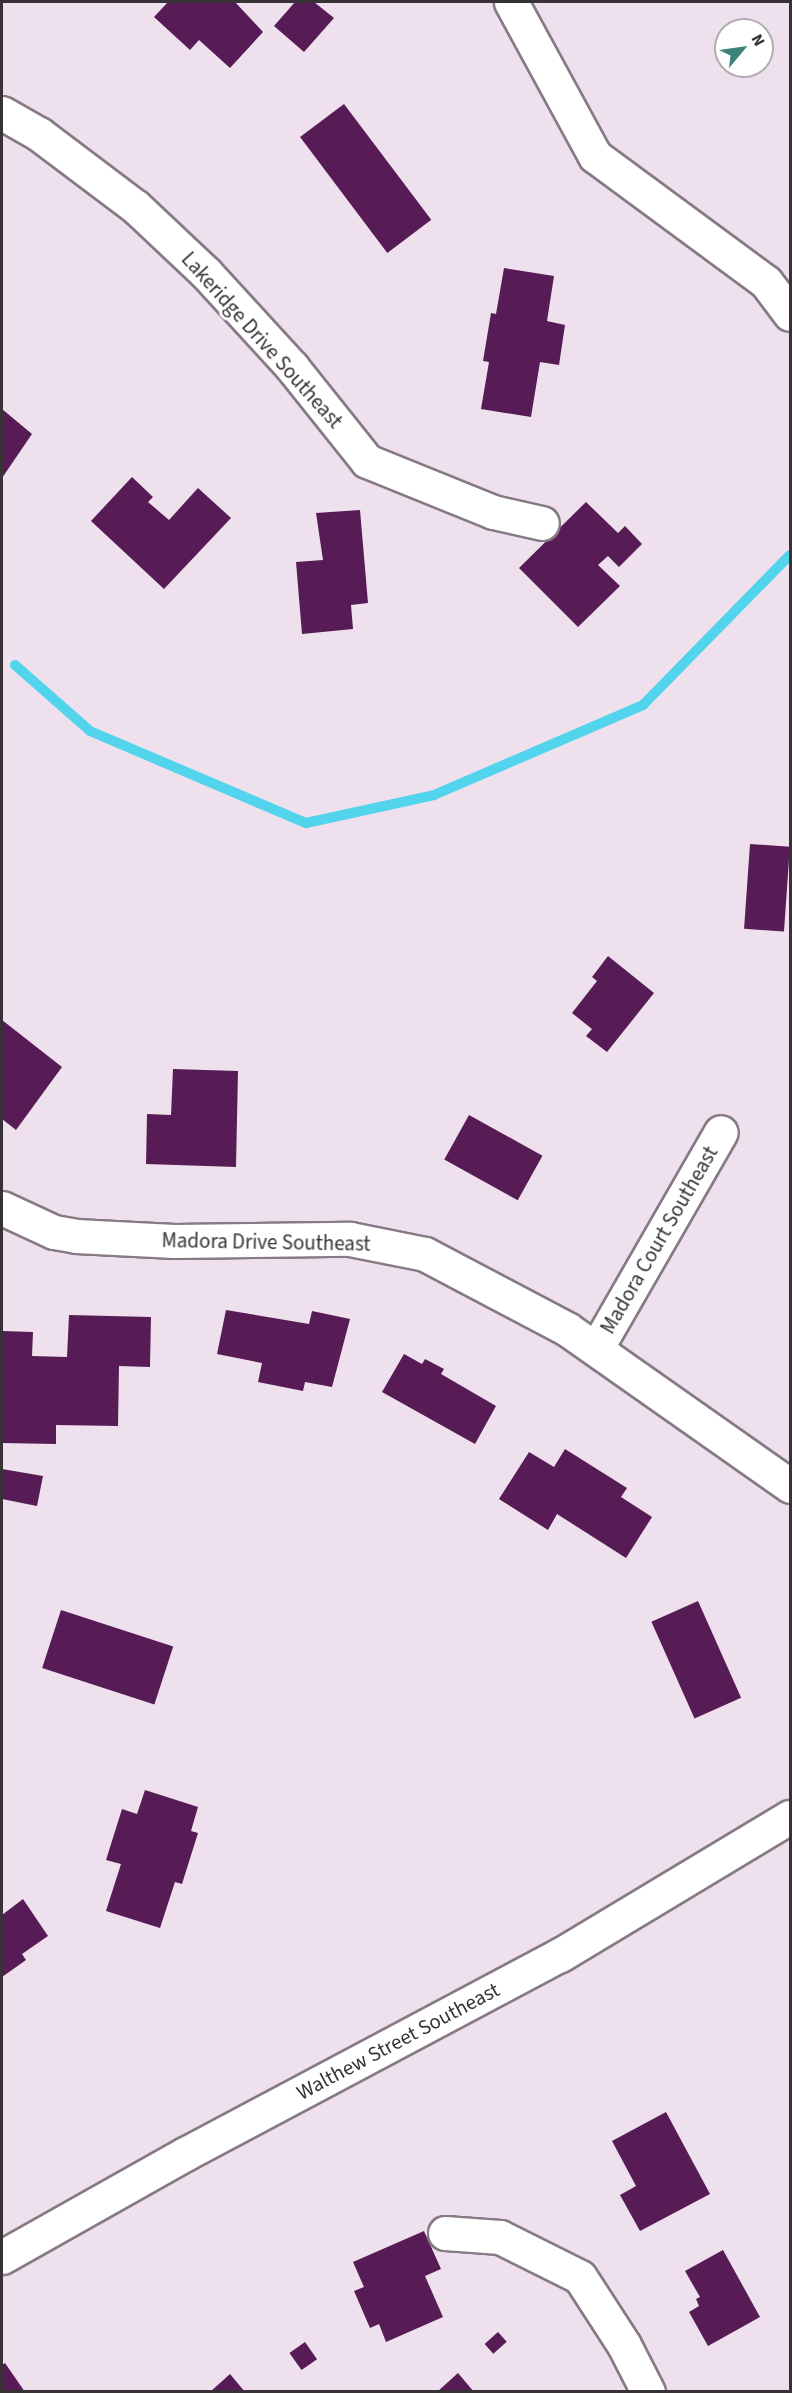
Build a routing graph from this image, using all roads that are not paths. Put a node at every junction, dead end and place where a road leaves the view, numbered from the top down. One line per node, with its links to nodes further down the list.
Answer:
1 (511, 2): 3 (street)
2 (2, 113): 4 (street, Lakeridge Drive Southeast)
3 (790, 314)
4 (542, 523)
5 (721, 1132): 7 (street, Madora Court Southeast)
6 (2, 1208): 7 (street, Madora Drive Southeast)
7 (596, 1349): 8 (street, Madora Drive Southeast)
8 (790, 1486)
9 (790, 1817): 11 (street, Walthew Street Southeast)
10 (445, 2233): 12 (street)
11 (2, 2257)
12 (648, 2391)

